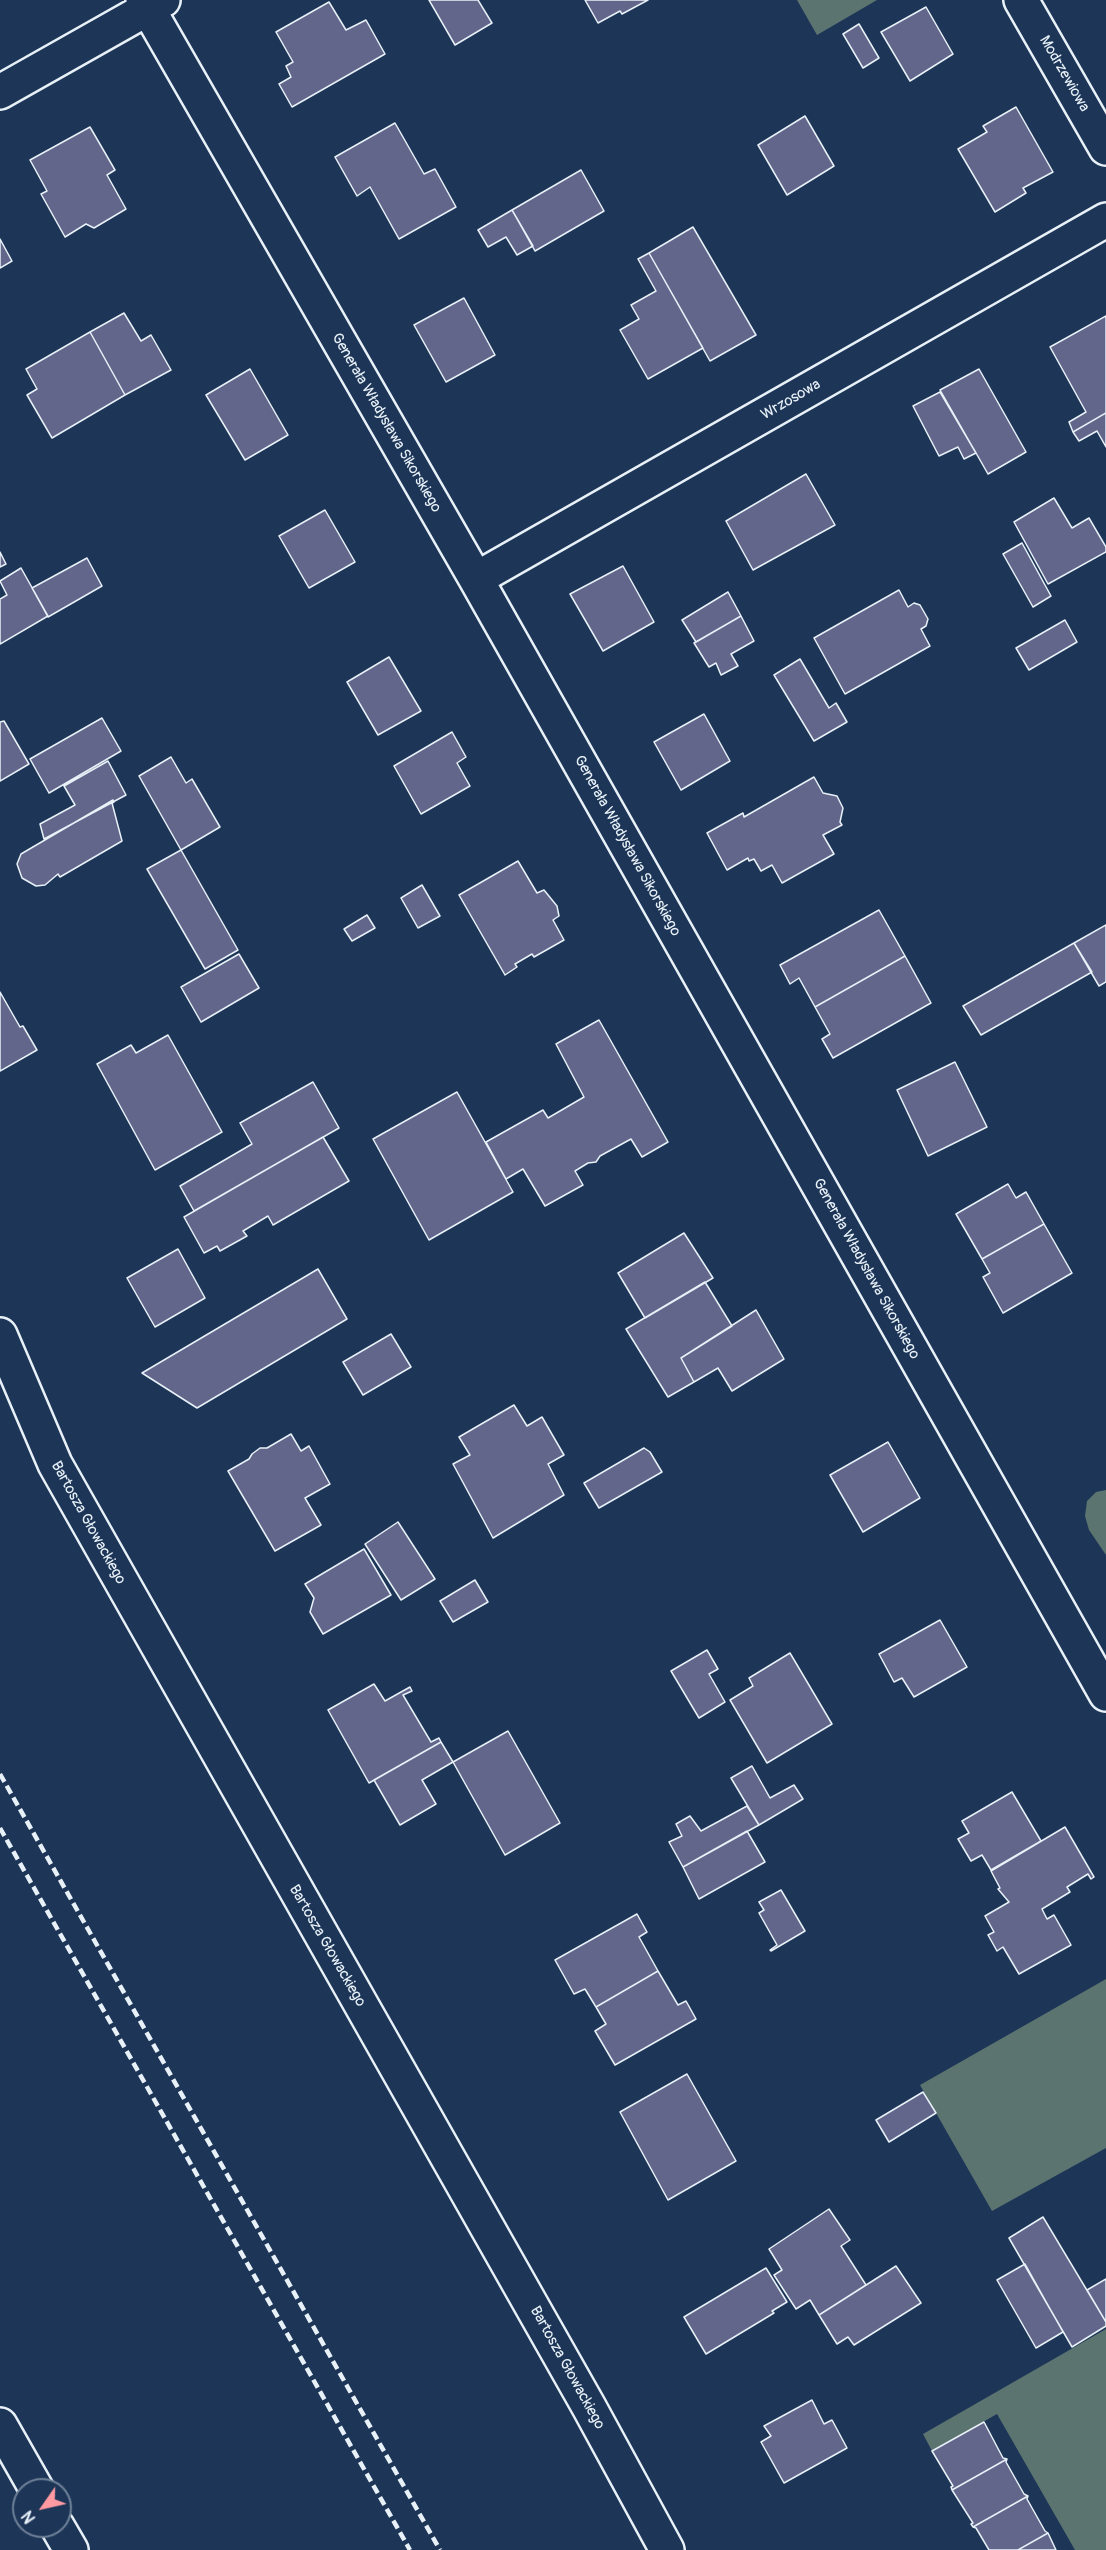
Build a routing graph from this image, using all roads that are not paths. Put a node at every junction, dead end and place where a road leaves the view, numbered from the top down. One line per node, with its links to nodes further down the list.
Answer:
1 (1021, 0): 4 (street, Modrzewiowa)
2 (151, 3): 3 (street); 6 (street, Generała Władysława Sikorskiego)
3 (0, 92)
4 (1106, 148)
5 (1106, 220): 6 (street, Wrzosowa)
6 (476, 579): 8 (street, Generała Władysława Sikorskiego)
7 (0, 1335): 11 (street, Bartosza Głowackiego)
8 (1106, 1694)
9 (0, 2425): 10 (street)
10 (30, 2478)
11 (667, 2550)

